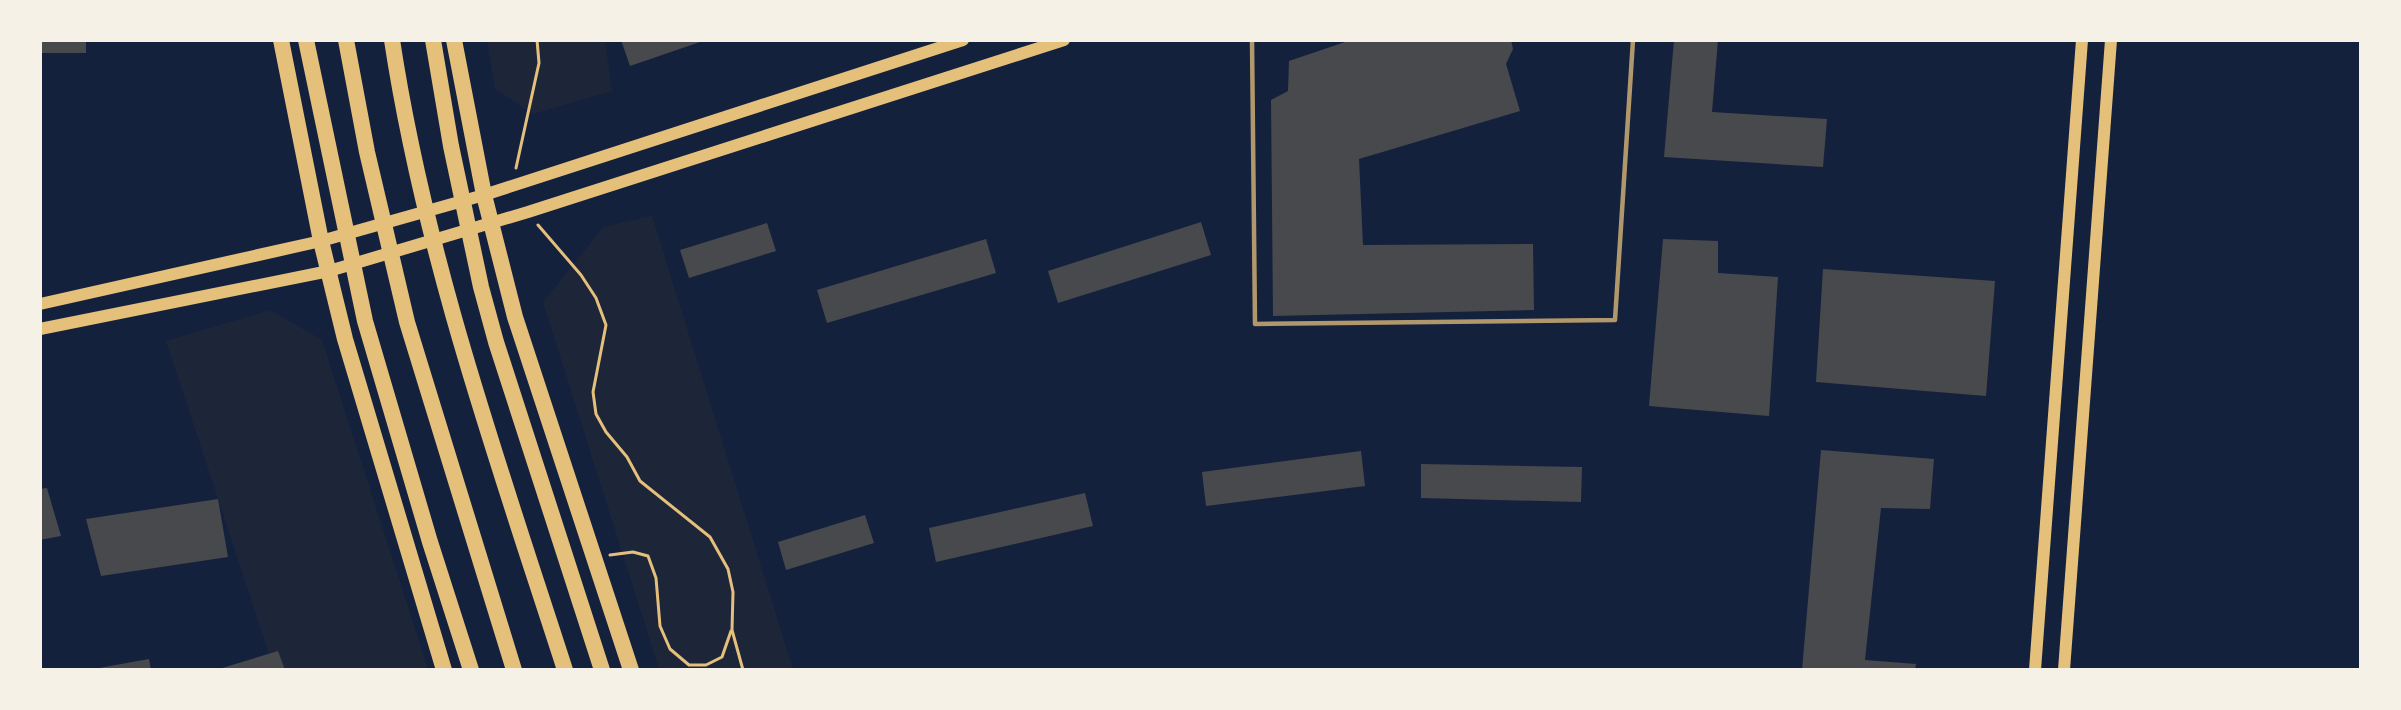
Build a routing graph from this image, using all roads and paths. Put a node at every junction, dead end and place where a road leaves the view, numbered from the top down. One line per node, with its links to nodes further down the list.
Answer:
1 (281, 40): 22 (highway)
2 (306, 40): 17 (highway)
3 (314, 40): 17 (highway)
4 (346, 40): 30 (highway)
5 (392, 40): 31 (highway)
6 (426, 40): 16 (highway)
7 (433, 40): 16 (highway)
8 (454, 40): 19 (highway)
9 (537, 40): 18 (path)
10 (963, 40): 18 (main road)
11 (1064, 40): 20 (main road)
12 (1252, 40): 13 (lane)
13 (1634, 40)
14 (2082, 40): 35 (main road)
15 (2111, 40): 36 (main road)
16 (438, 78): 32 (highway)
17 (314, 83): 29 (highway)
18 (512, 187): 19 (main road)
19 (484, 195): 21 (highway); 22 (main road)
20 (528, 212): 21 (main road); 27 (path)
21 (491, 223): 23 (main road); 26 (highway)
22 (321, 241): 23 (highway); 24 (main road)
23 (329, 271): 25 (main road); 28 (highway)
24 (40, 304)
25 (40, 329)
26 (594, 557): 27 (path); 33 (highway)
27 (732, 630): 34 (path)
28 (444, 669)
29 (471, 669)
30 (514, 669)
31 (565, 669)
32 (602, 669)
33 (631, 669)
34 (743, 669)
35 (2035, 669)
36 (2064, 669)

